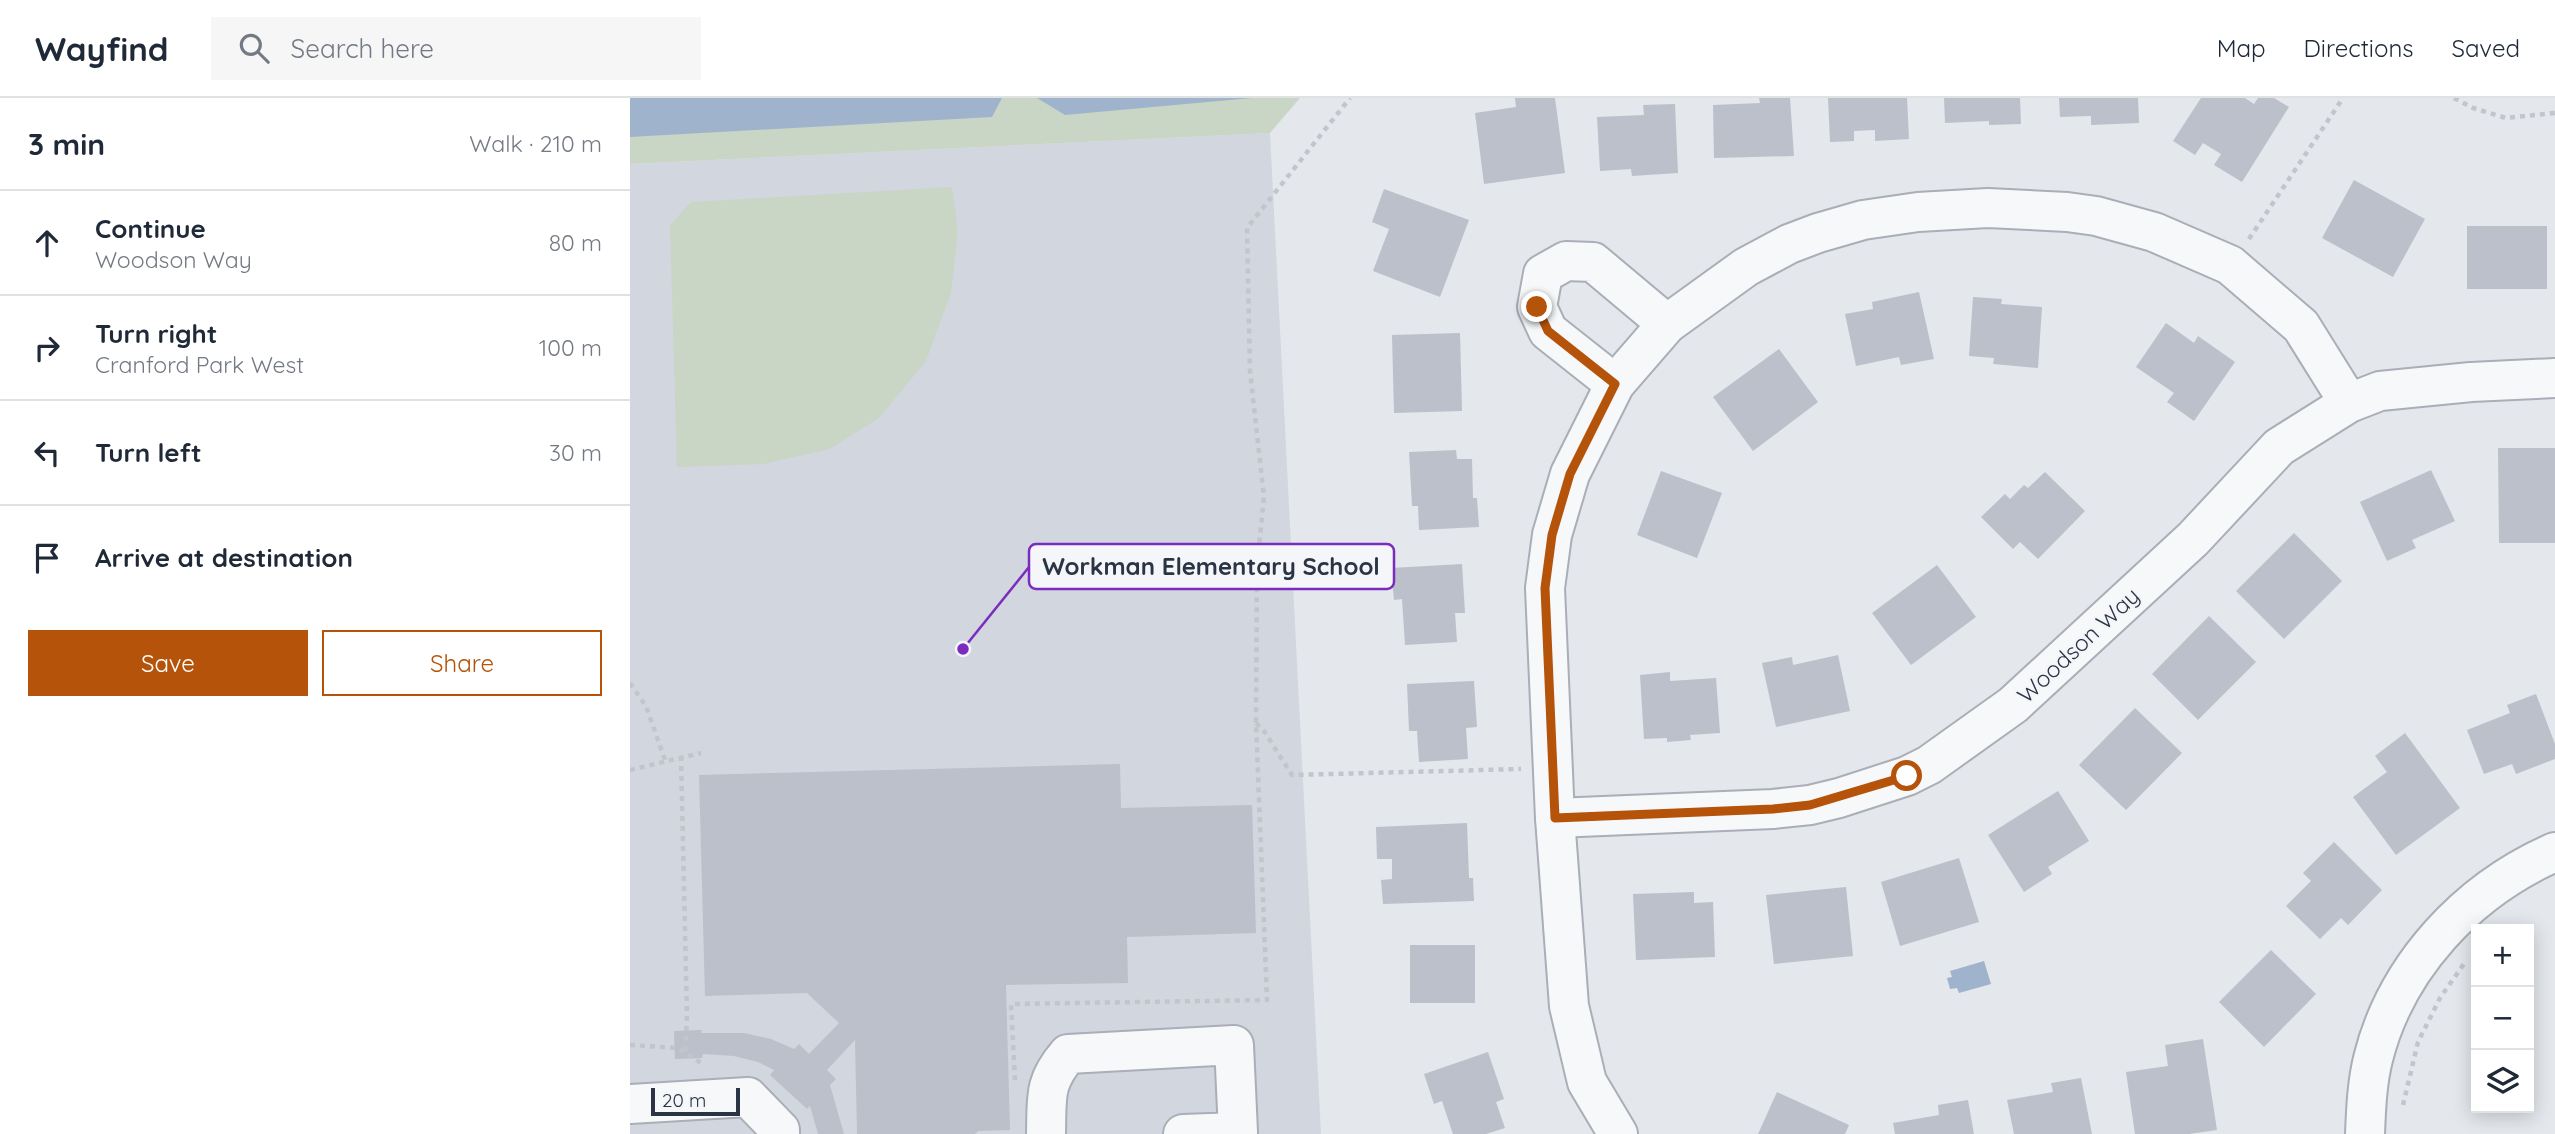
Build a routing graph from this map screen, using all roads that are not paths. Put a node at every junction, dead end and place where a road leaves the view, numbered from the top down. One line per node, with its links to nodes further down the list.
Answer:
1 (1667, 324): 3 (street); 3 (street); 4 (street)
2 (2555, 378): 4 (street, Woodson Way)
3 (1615, 384): 5 (street)
4 (2349, 403): 5 (street, Woodson Way)
5 (1555, 818): 11 (street)
6 (2555, 852): 12 (street)
7 (630, 1104): 8 (street)
8 (780, 1134)
9 (1046, 1134): 10 (street)
10 (1183, 1134)
11 (1618, 1134)
12 (2365, 1134)

